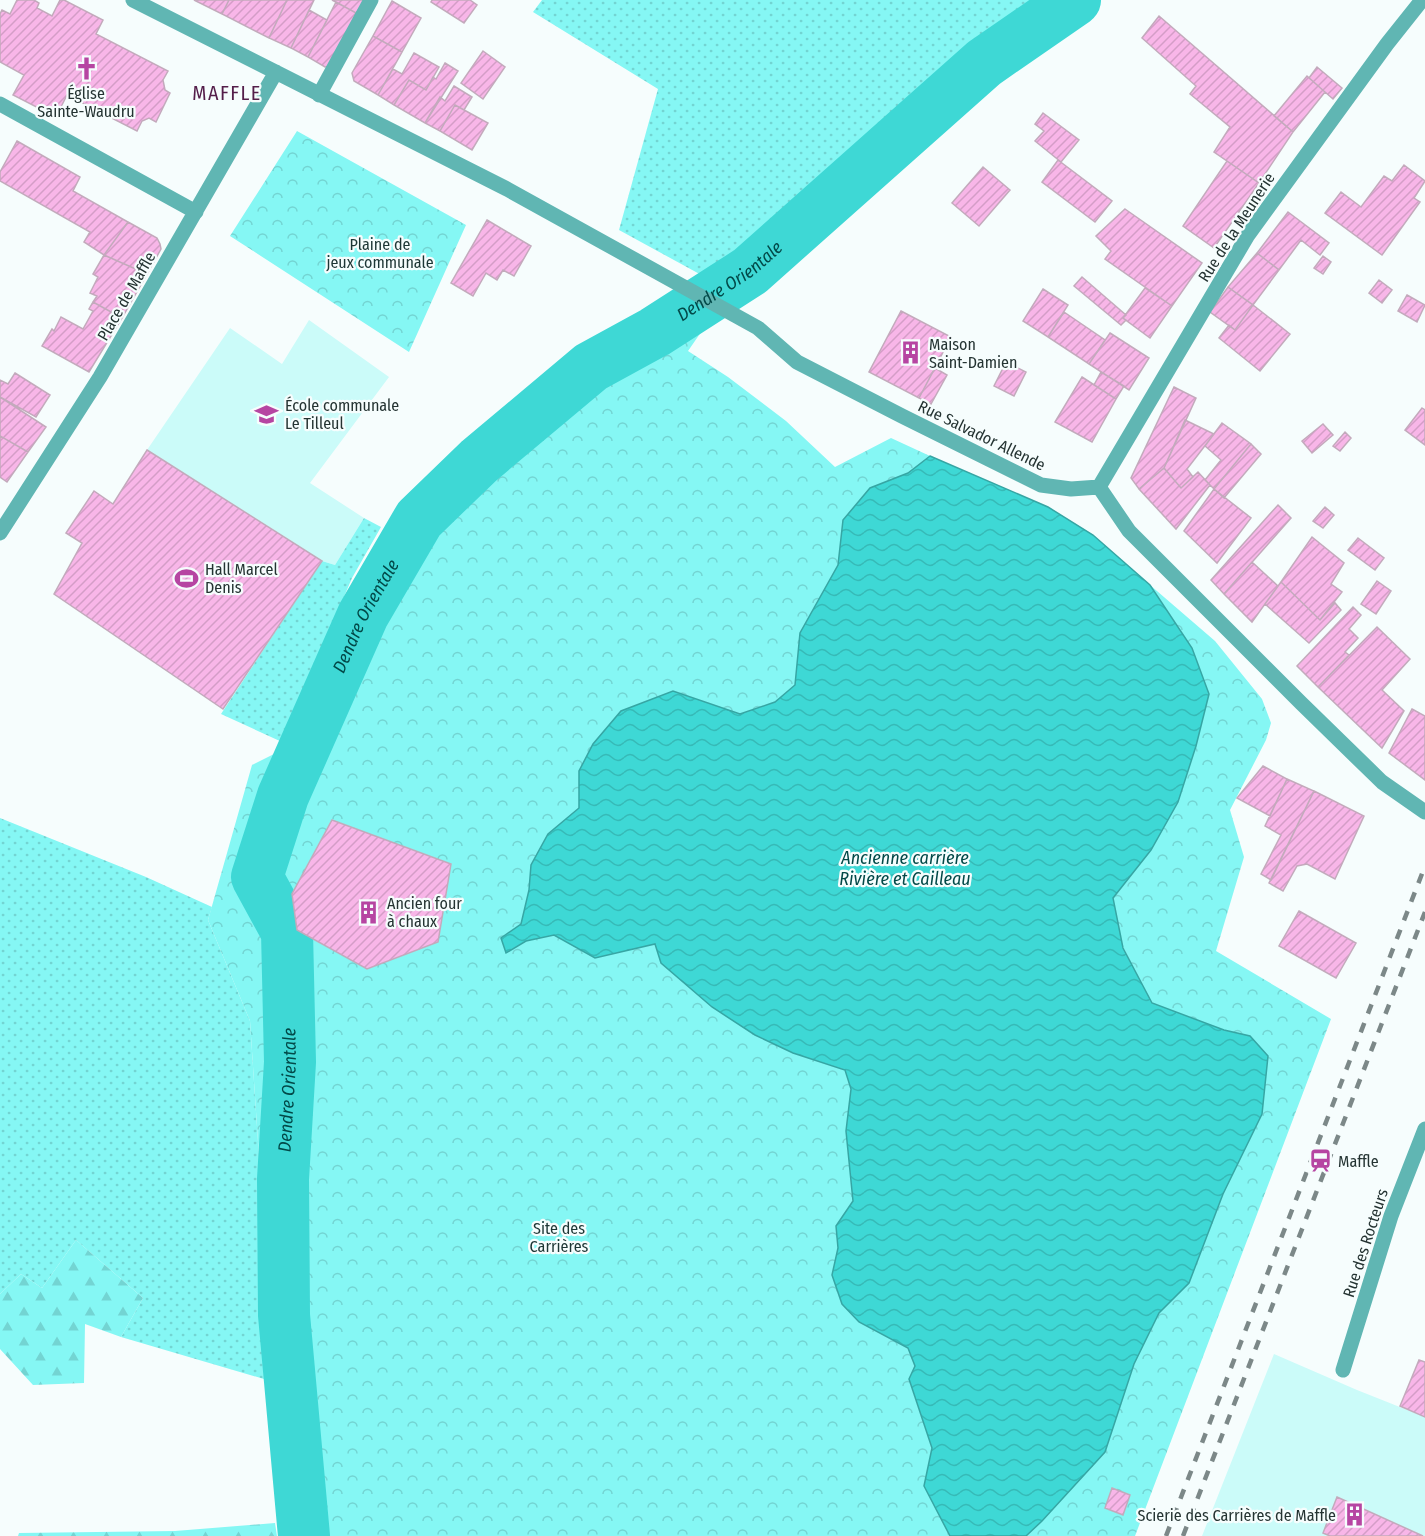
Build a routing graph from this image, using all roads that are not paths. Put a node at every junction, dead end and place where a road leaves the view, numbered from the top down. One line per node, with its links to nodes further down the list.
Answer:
1 (133, 0): 4 (street)
2 (371, 0): 5 (street)
3 (1422, 0): 8 (street, Rue de la Meunerie)
4 (276, 72): 5 (street); 7 (street, Place de Maffle)
5 (319, 95): 8 (street, Rue Salvador Allende)
6 (0, 104): 7 (street)
7 (196, 212): 9 (street, Place de Maffle)
8 (1099, 487): 10 (street)
9 (0, 533)
10 (1425, 812)
11 (1425, 1129): 12 (street, Rue des Rocteurs)
12 (1343, 1370)

